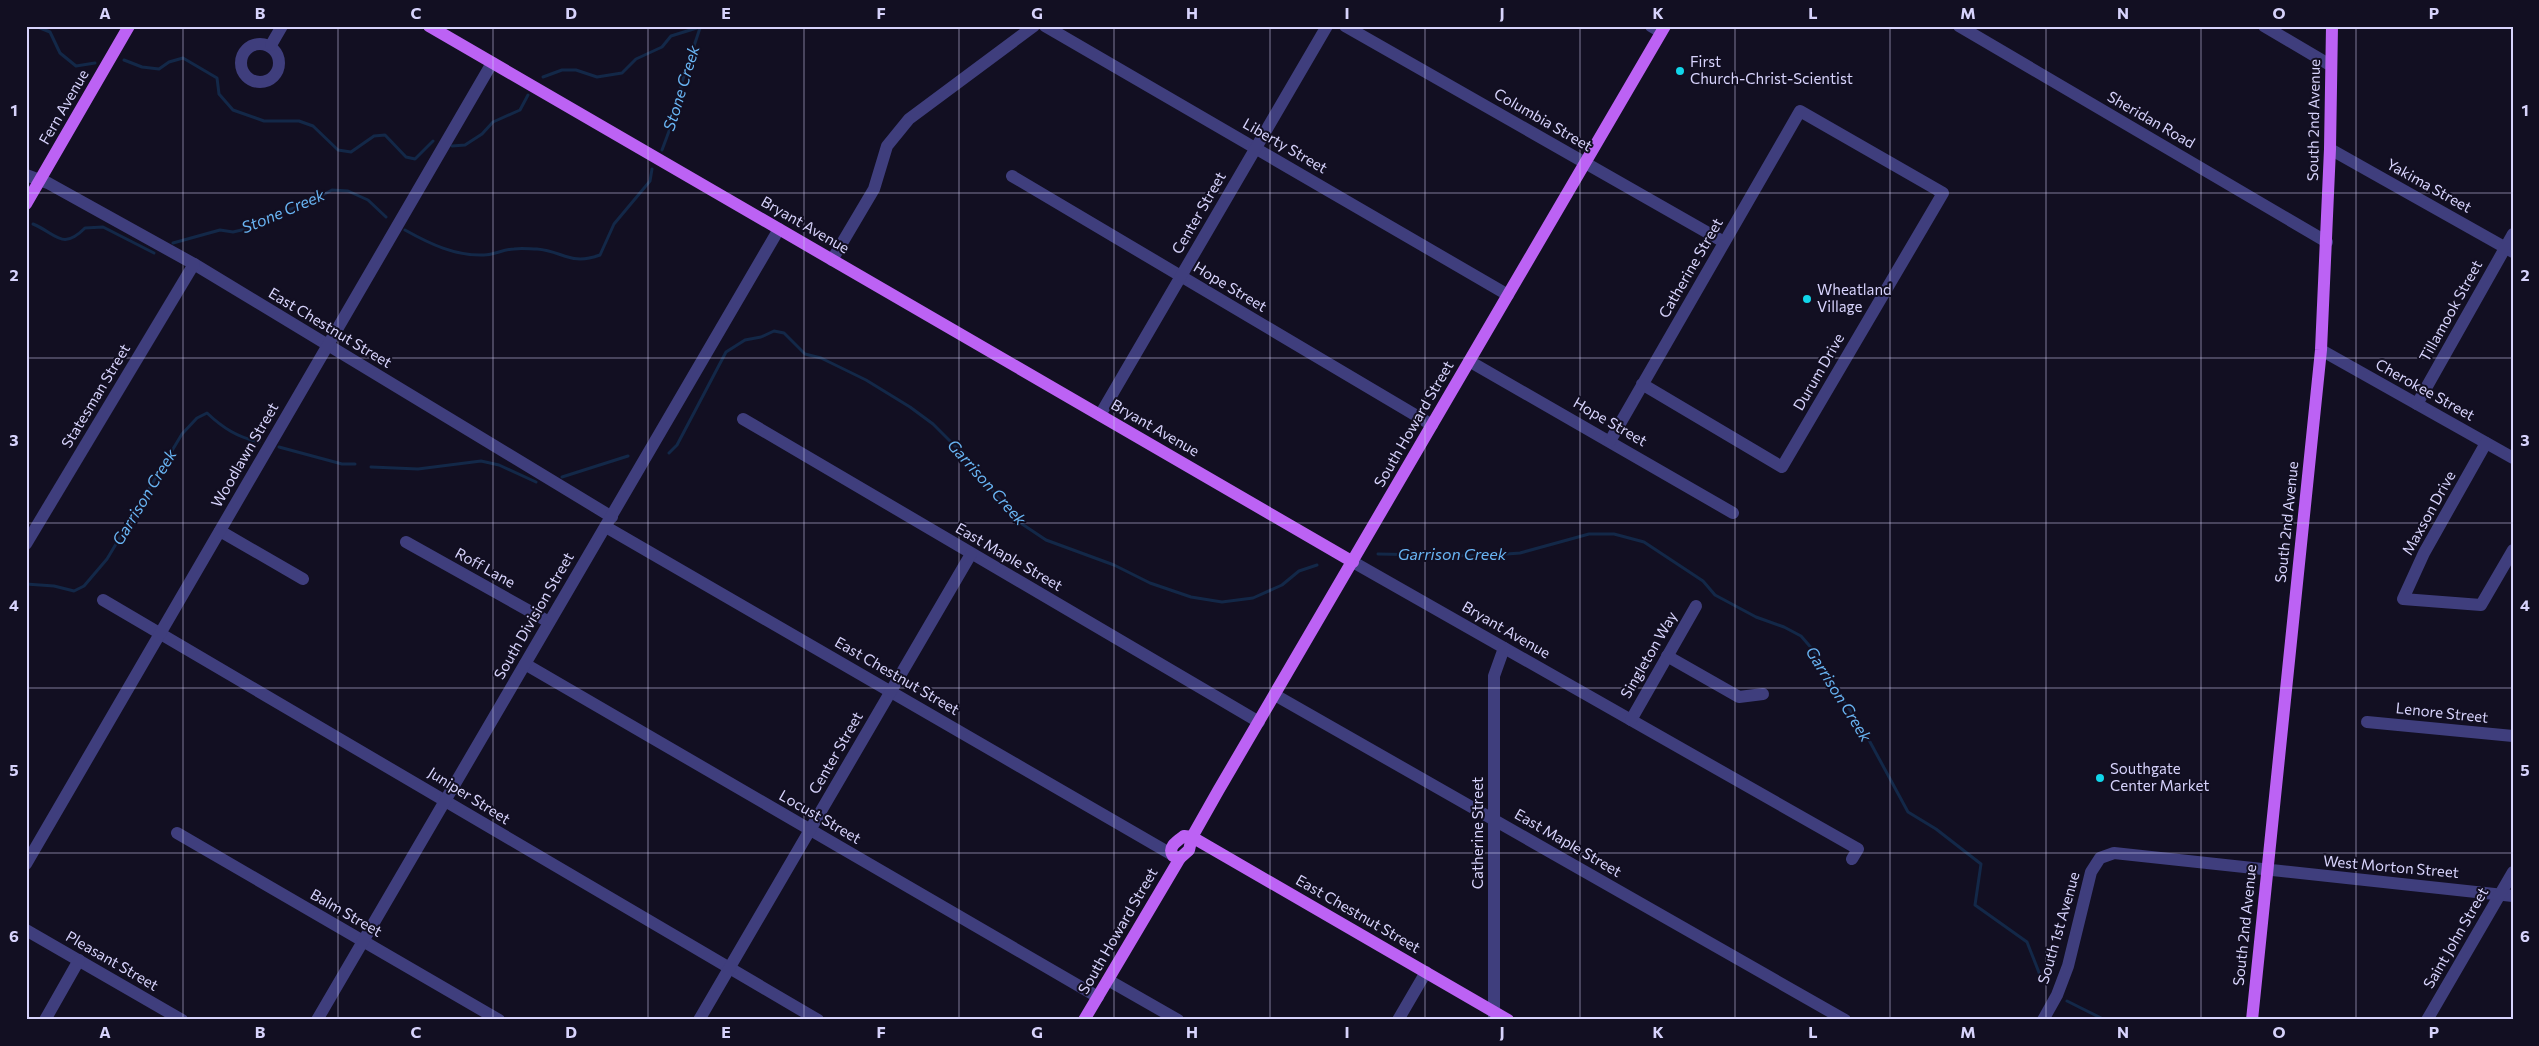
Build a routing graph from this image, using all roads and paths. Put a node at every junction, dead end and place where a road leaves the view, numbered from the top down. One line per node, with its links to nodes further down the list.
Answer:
1 (129, 26): 21 (main road, Fern Avenue)
2 (282, 26): 12 (street)
3 (1034, 26): 28 (street)
4 (1045, 26): 16 (street, Liberty Street)
5 (1327, 26): 16 (street, Center Street)
6 (1345, 26): 18 (street, Columbia Street)
7 (1959, 26): 26 (street, Sheridan Road)
8 (2264, 26): 14 (street)
9 (2332, 26): 14 (main road, South 2nd Avenue)
10 (437, 28): 13 (main road, Bryant Avenue)
11 (1659, 28): 18 (main road, South Howard Street)
12 (271, 45)
13 (492, 63): 23 (main road, Bryant Avenue); 32 (street, Woodlawn Street)
14 (2330, 64): 17 (main road, South 2nd Avenue)
15 (1800, 111): 25 (street, Catherine Street); 35 (street, Durum Drive)
16 (1256, 148): 30 (street, Center Street); 31 (street, Liberty Street)
17 (2330, 149): 26 (main road, South 2nd Avenue); 27 (street, Yakima Street)
18 (1585, 163): 25 (street, Columbia Street); 31 (main road, South Howard Street)
19 (26, 175): 21 (street, East Chestnut Street)
20 (1012, 176): 30 (street, Hope Street)
21 (41, 180): 22 (main road, Fern Avenue); 29 (street, East Chestnut Street)
22 (26, 204)
23 (779, 229): 28 (main road, Bryant Avenue); 44 (street, South Division Street)
24 (2513, 234): 27 (street, Tillamook Street)
25 (1724, 242): 35 (street, Catherine Street)
26 (2327, 242): 33 (main road, South 2nd Avenue)
27 (2509, 250): 36 (street, Tillamook Street)
28 (832, 260): 37 (main road, Bryant Avenue)
29 (194, 264): 32 (street, East Chestnut Street); 47 (street, Statesman Street)
30 (1181, 276): 37 (street, Center Street); 39 (street, Hope Street)
31 (1508, 295): 34 (main road, South Howard Street)
32 (328, 346): 44 (street, East Chestnut Street); 45 (street, Woodlawn Street)
33 (2321, 350): 36 (street, Cherokee Street); 75 (main road, South 2nd Avenue)
34 (1470, 361): 39 (main road, South Howard Street); 40 (street, Hope Street)
35 (1642, 384): 40 (street, Catherine Street)
36 (2416, 404): 41 (street, Cherokee Street)
37 (1100, 415): 50 (main road, Bryant Avenue)
38 (743, 419): 49 (street, East Maple Street)
39 (1432, 425): 50 (main road, South Howard Street)
40 (1610, 441): 43 (street, Hope Street)
41 (2486, 443): 42 (street, Cherokee Street); 48 (street, Maxson Drive)
42 (2513, 458)
43 (1733, 512)
44 (609, 522): 54 (street, South Division Street); 59 (street, East Chestnut Street)
45 (220, 531): 51 (street); 55 (street, Woodlawn Street)
46 (406, 542): 54 (street, Roff Lane)
47 (26, 544)
48 (2513, 550)
49 (971, 554): 59 (street, Center Street); 63 (street, East Maple Street)
50 (1352, 562): 56 (street, Bryant Avenue); 61 (main road, South Howard Street)
51 (303, 579)
52 (103, 600): 55 (street, Juniper Street)
53 (1696, 606): 57 (street, Singleton Way)
54 (549, 622): 58 (street, South Division Street)
55 (160, 634): 66 (street, Juniper Street); 74 (street, Woodlawn Street)
56 (1504, 648): 62 (street, Bryant Avenue); 67 (street, Catherine Street)
57 (1667, 656): 60 (street); 62 (street, Singleton Way)
58 (525, 664): 66 (street, South Division Street); 68 (street, Locust Street)
59 (891, 692): 68 (street, Center Street); 72 (street, East Chestnut Street)
60 (1763, 694)
61 (1275, 695): 63 (main road, South Howard Street); 67 (street, East Maple Street)
62 (1631, 720): 73 (street, Bryant Avenue)
63 (1259, 722): 70 (main road, South Howard Street)
64 (2367, 722): 65 (street, Lenore Street)
65 (2513, 736)
66 (445, 801): 79 (street, South Division Street); 81 (street, Juniper Street)
67 (1495, 820): 85 (street, Catherine Street); 96 (street, East Maple Street)
68 (810, 830): 81 (street, Center Street); 84 (street, Locust Street)
69 (177, 833): 79 (street, Balm Street)
70 (1192, 837): 72 (main road, South Howard Street); 82 (main road, East Chestnut Street)
71 (2114, 853): 75 (street, West Morton Street); 97 (street, South 1st Avenue)
72 (1175, 856): 83 (main road, South Howard Street)
73 (1852, 859)
74 (26, 864)
75 (2267, 871): 77 (street, West Morton Street); 98 (main road, South 2nd Avenue)
76 (2513, 872): 77 (street, Saint John Street)
77 (2507, 895): 99 (street, Saint John Street)
78 (26, 930): 80 (street, Pleasant Street)
79 (363, 941): 88 (street, South Division Street); 89 (street, Balm Street)
80 (80, 960): 86 (street); 87 (street, Pleasant Street)
81 (729, 968): 90 (street, Center Street); 91 (street, Juniper Street)
82 (1426, 972): 85 (main road, East Chestnut Street); 94 (street)
83 (1108, 980): 84 (main road, South Howard Street); 93 (street)
84 (1098, 997): 92 (main road, South Howard Street)
85 (1494, 1016): 95 (main road, East Chestnut Street)
86 (45, 1020)
87 (182, 1020)
88 (317, 1020)
89 (500, 1020)
90 (699, 1020)
91 (818, 1020)
92 (1084, 1020)
93 (1178, 1020)
94 (1398, 1020)
95 (1508, 1020)
96 (1845, 1020)
97 (2043, 1020)
98 (2252, 1020)
99 (2427, 1020)

